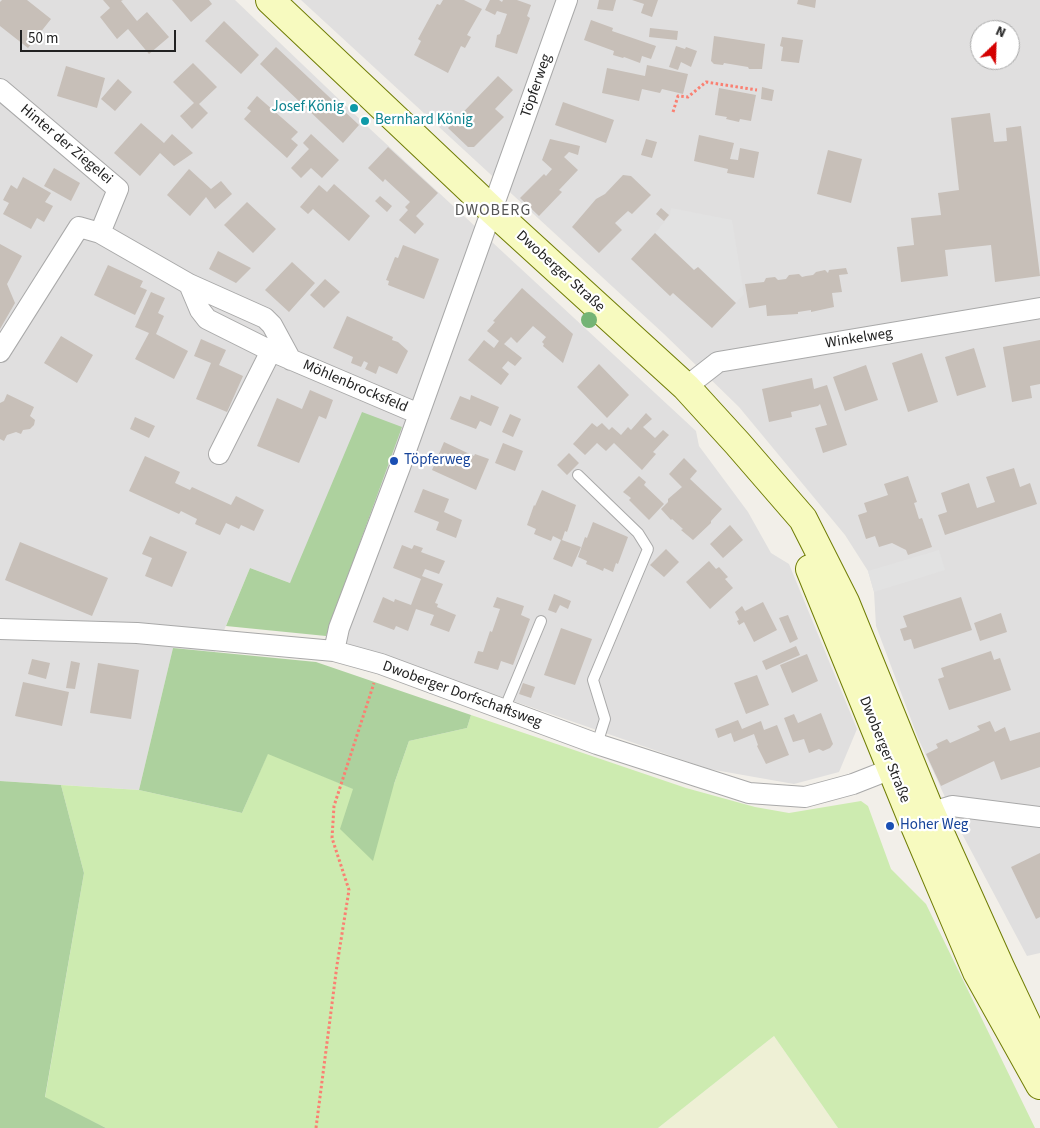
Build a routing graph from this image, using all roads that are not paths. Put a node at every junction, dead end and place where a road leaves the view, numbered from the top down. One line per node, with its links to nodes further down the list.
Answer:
1 (270, 0): 4 (street, Dwoberger Straße)
2 (567, 0): 4 (street, Töpferweg)
3 (0, 89): 5 (street, Hinter der Ziegelei)
4 (493, 211): 11 (street, Dwoberger Straße); 12 (street, Töpferweg)
5 (100, 233): 6 (street, Möhlenbrocksfeld); 9 (street, Möhlenbrocksfeld)
6 (189, 284): 8 (street, Möhlenbrocksfeld); 10 (street, Möhlenbrocksfeld)
7 (1040, 308): 11 (street, Winkelweg)
8 (271, 351): 10 (street, Möhlenbrocksfeld); 13 (street)
9 (0, 352)
10 (291, 360): 12 (street, Möhlenbrocksfeld)
11 (686, 387): 20 (street, Dwoberger Straße)
12 (419, 414): 17 (street, Töpferweg)
13 (219, 454)
14 (578, 475): 19 (lane)
15 (541, 621): 18 (lane)
16 (0, 629): 17 (street, Dwoberger Dorfschaftsweg)
17 (334, 651): 18 (street, Dwoberger Dorfschaftsweg)
18 (504, 710): 19 (street, Dwoberger Dorfschaftsweg)
19 (597, 744): 20 (street, Dwoberger Dorfschaftsweg)
20 (901, 765): 21 (street, Dwoberger Straße)
21 (921, 815): 22 (street); 23 (street, Dwoberger Straße); 24 (street, Dwoberger Straße)
22 (1040, 817)
23 (1040, 1052)
24 (1040, 1085)

